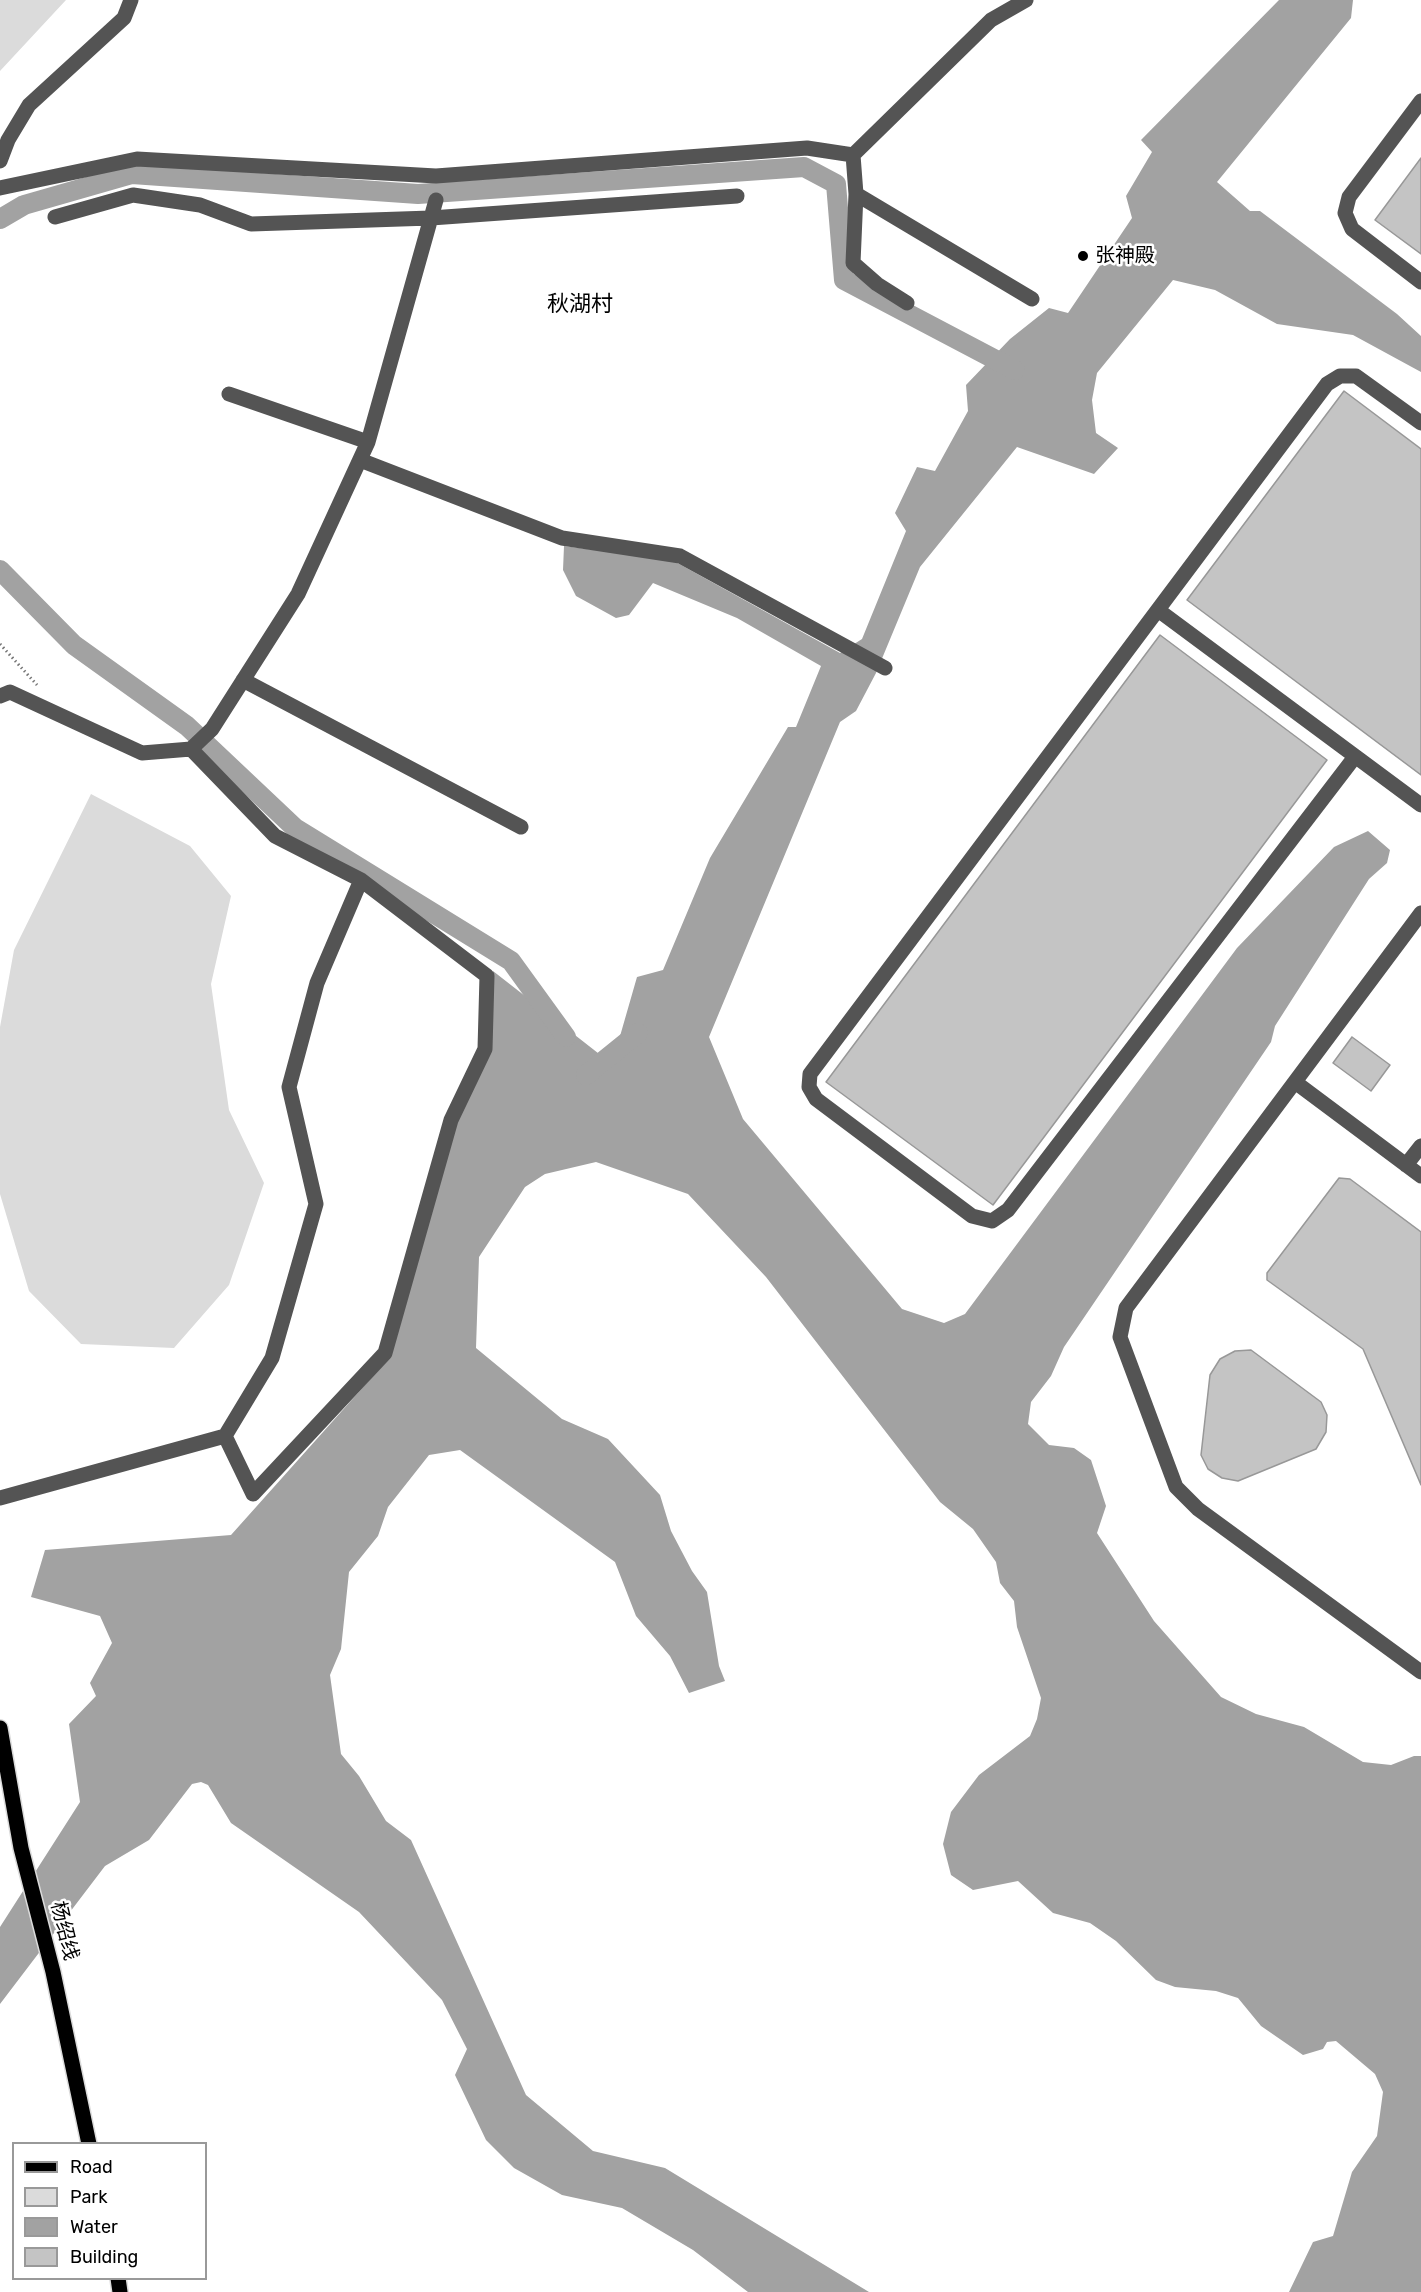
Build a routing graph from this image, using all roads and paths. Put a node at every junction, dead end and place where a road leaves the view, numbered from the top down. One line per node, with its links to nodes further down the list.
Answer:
1 (131, 0): 5 (street)
2 (1026, 0): 4 (street)
3 (1421, 101): 12 (street)
4 (853, 155): 6 (street); 7 (street)
5 (0, 161)
6 (0, 188)
7 (856, 194): 13 (street); 14 (street)
8 (737, 196): 11 (street)
9 (436, 200): 11 (street)
10 (55, 217): 11 (street)
11 (431, 218): 17 (street)
12 (1421, 282)
13 (1032, 299)
14 (907, 303)
15 (229, 394): 17 (street)
16 (1421, 423): 19 (street)
17 (368, 442): 18 (street)
18 (360, 460): 21 (street); 22 (street)
19 (1158, 610): 26 (street); 26 (street)
20 (0, 644): 23 (path)
21 (885, 668)
22 (243, 680): 25 (street); 28 (street)
23 (43, 693)
24 (0, 696): 25 (street)
25 (191, 749): 29 (street)
26 (1354, 758): 27 (street)
27 (1421, 805)
28 (522, 827)
29 (361, 880): 35 (street); 35 (street)
30 (1421, 913): 31 (street)
31 (1295, 1082): 33 (street); 37 (street)
32 (1421, 1146): 33 (street)
33 (1406, 1165): 34 (street)
34 (1421, 1176)
35 (225, 1436): 36 (street)
36 (0, 1498)
37 (1421, 1672)
38 (0, 1728): 39 (main road, 杨绍线)
39 (89, 2142)

